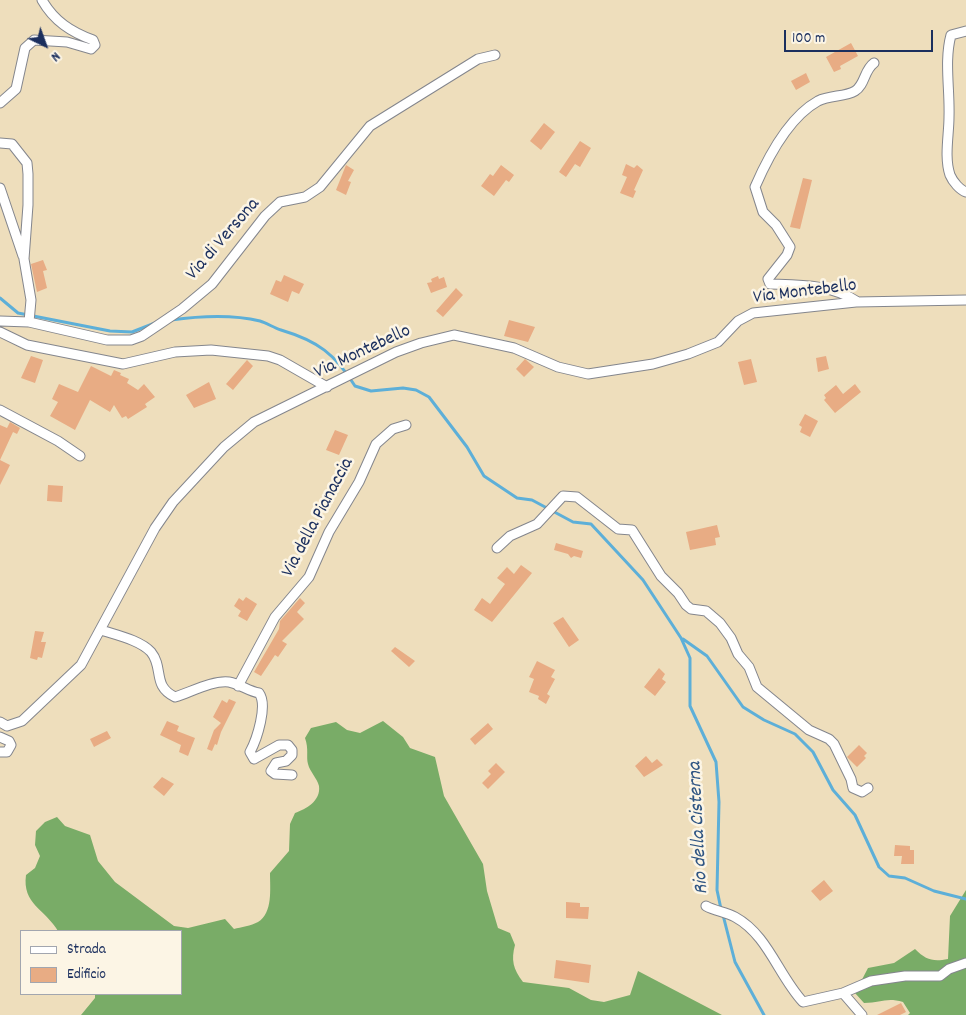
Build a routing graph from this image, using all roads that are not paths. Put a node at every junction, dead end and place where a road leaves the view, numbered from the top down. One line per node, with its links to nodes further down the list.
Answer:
1 (42, 0): 5 (street)
2 (966, 31): 8 (street)
3 (495, 55): 12 (street, Via di Versona)
4 (874, 62): 11 (street)
5 (0, 103)
6 (0, 144): 9 (street)
7 (0, 188): 9 (street)
8 (966, 192)
9 (24, 259): 12 (street)
10 (966, 300): 11 (street, Via Montebello)
11 (858, 302): 15 (street, Via Montebello)
12 (30, 316): 13 (street, Via di Versona)
13 (0, 321)
14 (0, 332): 15 (street)
15 (327, 387): 20 (street, Via Montebello)
16 (0, 410): 18 (street)
17 (406, 425): 21 (street, Via della Pianaccia)
18 (80, 456)
19 (497, 548): 26 (street)
20 (101, 630): 21 (street); 22 (street, Via Montebello)
21 (238, 686): 25 (street)
22 (0, 722)
23 (0, 736): 24 (street)
24 (0, 752)
25 (292, 775)
26 (868, 788)
27 (706, 906): 29 (street)
28 (966, 963): 29 (street)
29 (843, 993): 30 (street)
30 (862, 1015)

